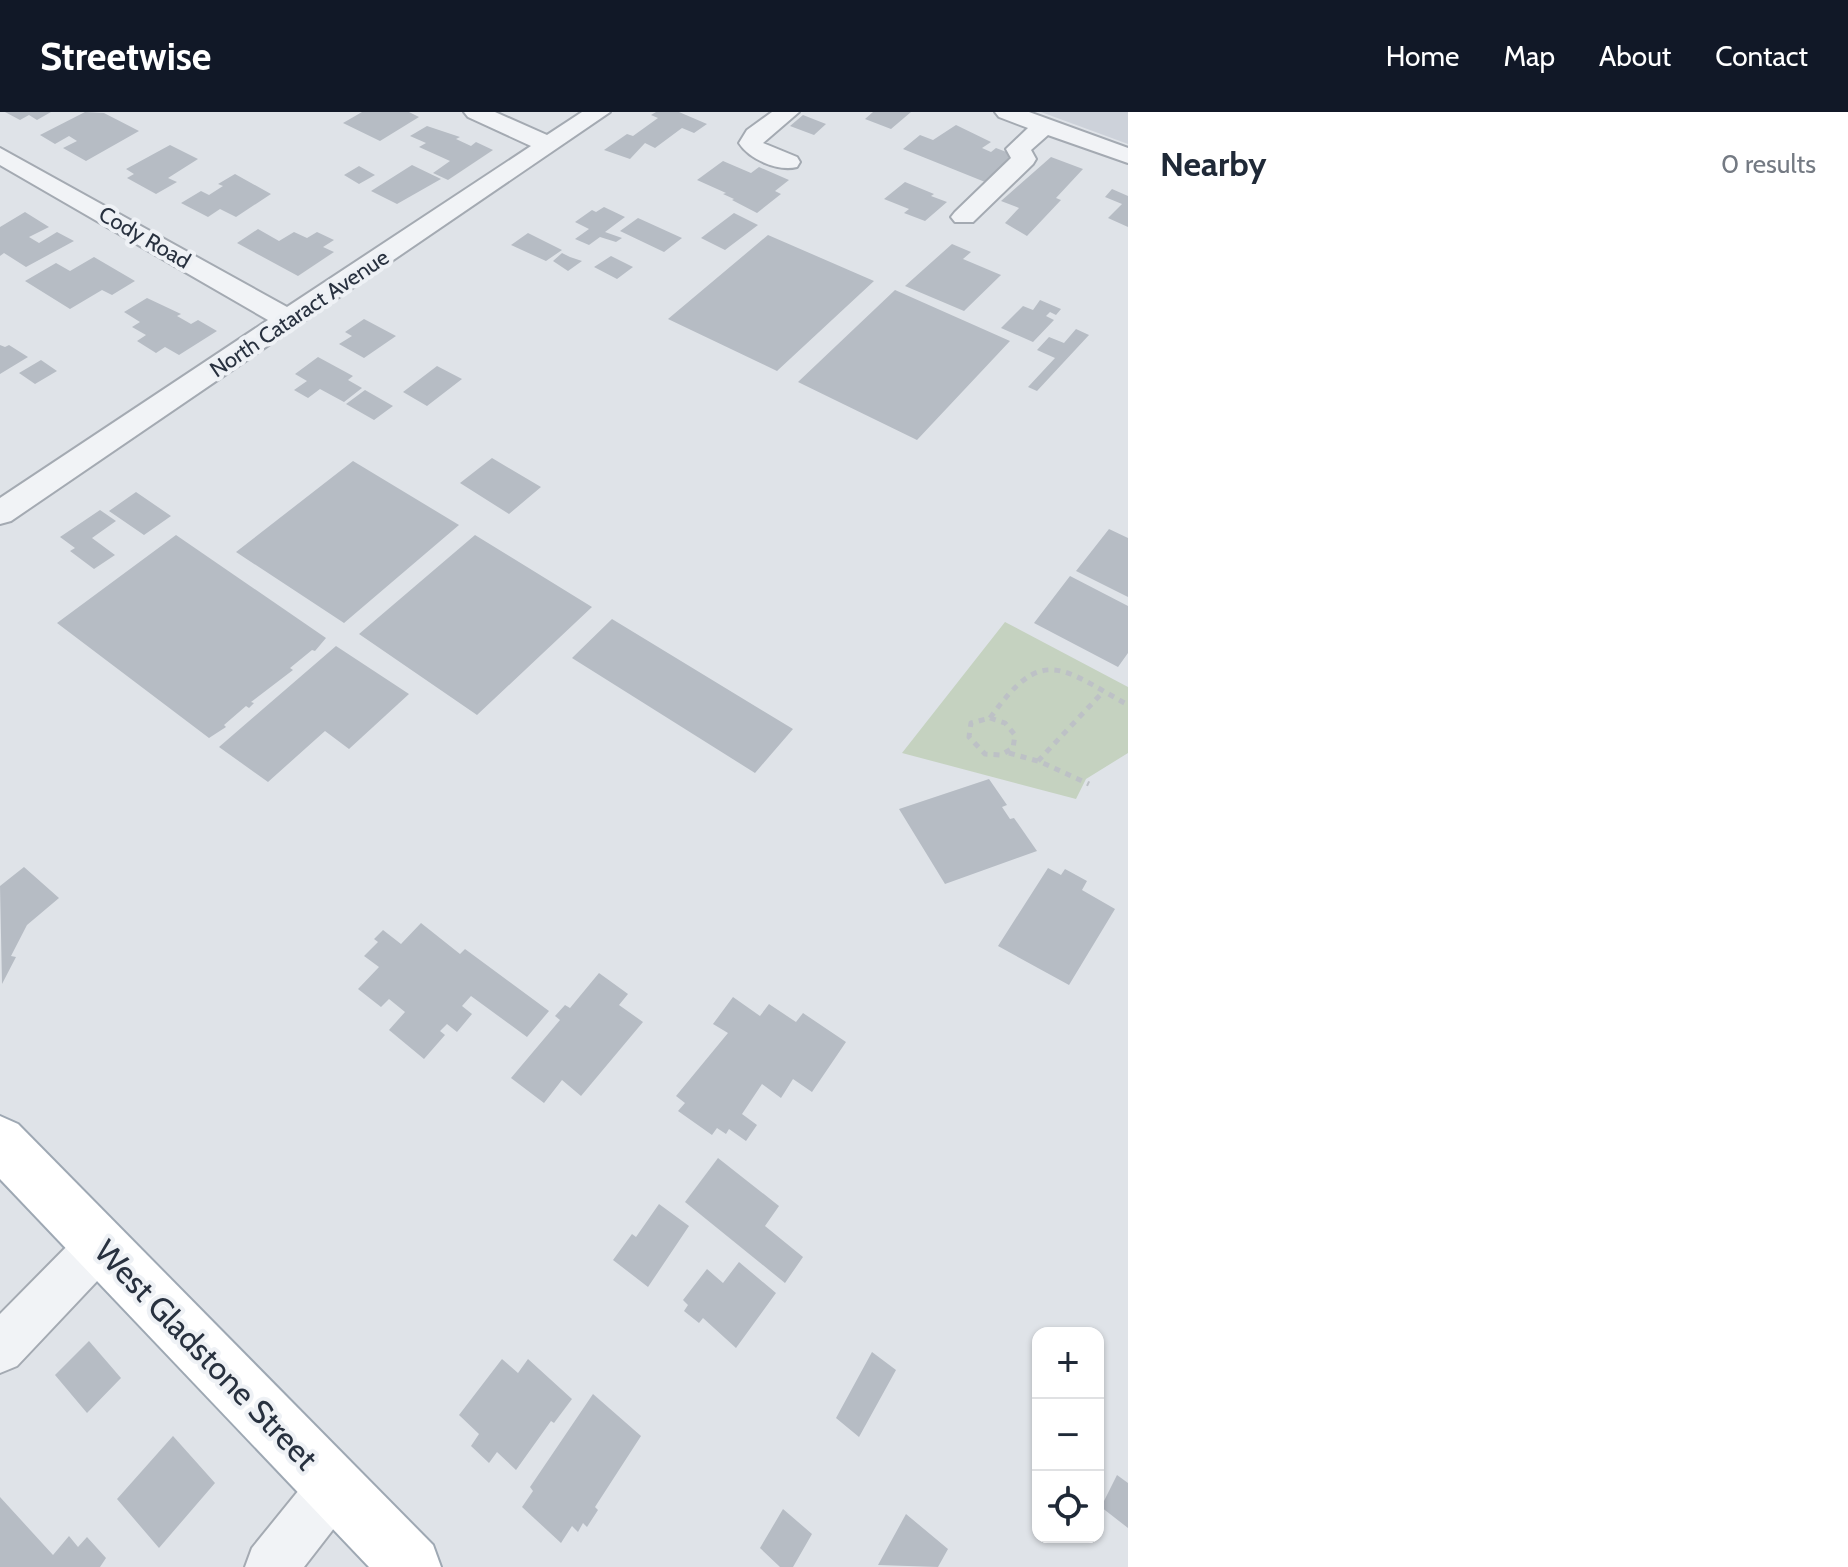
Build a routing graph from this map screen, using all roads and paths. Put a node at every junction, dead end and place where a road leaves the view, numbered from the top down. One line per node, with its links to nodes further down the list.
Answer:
1 (476, 112): 7 (street)
2 (598, 112): 7 (street, North Cataract Avenue)
3 (787, 112): 10 (street)
4 (1007, 112): 6 (street)
5 (1077, 112): 6 (street)
6 (1051, 128): 8 (street); 11 (street)
7 (549, 145): 12 (street, North Cataract Avenue)
8 (1126, 153)
9 (0, 155): 12 (street, Cody Road)
10 (788, 162)
11 (964, 217)
12 (289, 320): 13 (street, North Cataract Avenue)
13 (0, 513)
14 (1102, 693): 15 (path); 16 (path); 18 (path)
15 (1128, 705)
16 (990, 718): 17 (path); 17 (path)
17 (1008, 753): 18 (path)
18 (1038, 761): 19 (path)
19 (1089, 784)
20 (0, 1142): 21 (main road, West Gladstone Street)
21 (100, 1245): 22 (street); 23 (main road, West Gladstone Street)
22 (0, 1349)
23 (334, 1487): 24 (street); 25 (main road, West Gladstone Street)
24 (271, 1567)
25 (411, 1567)

